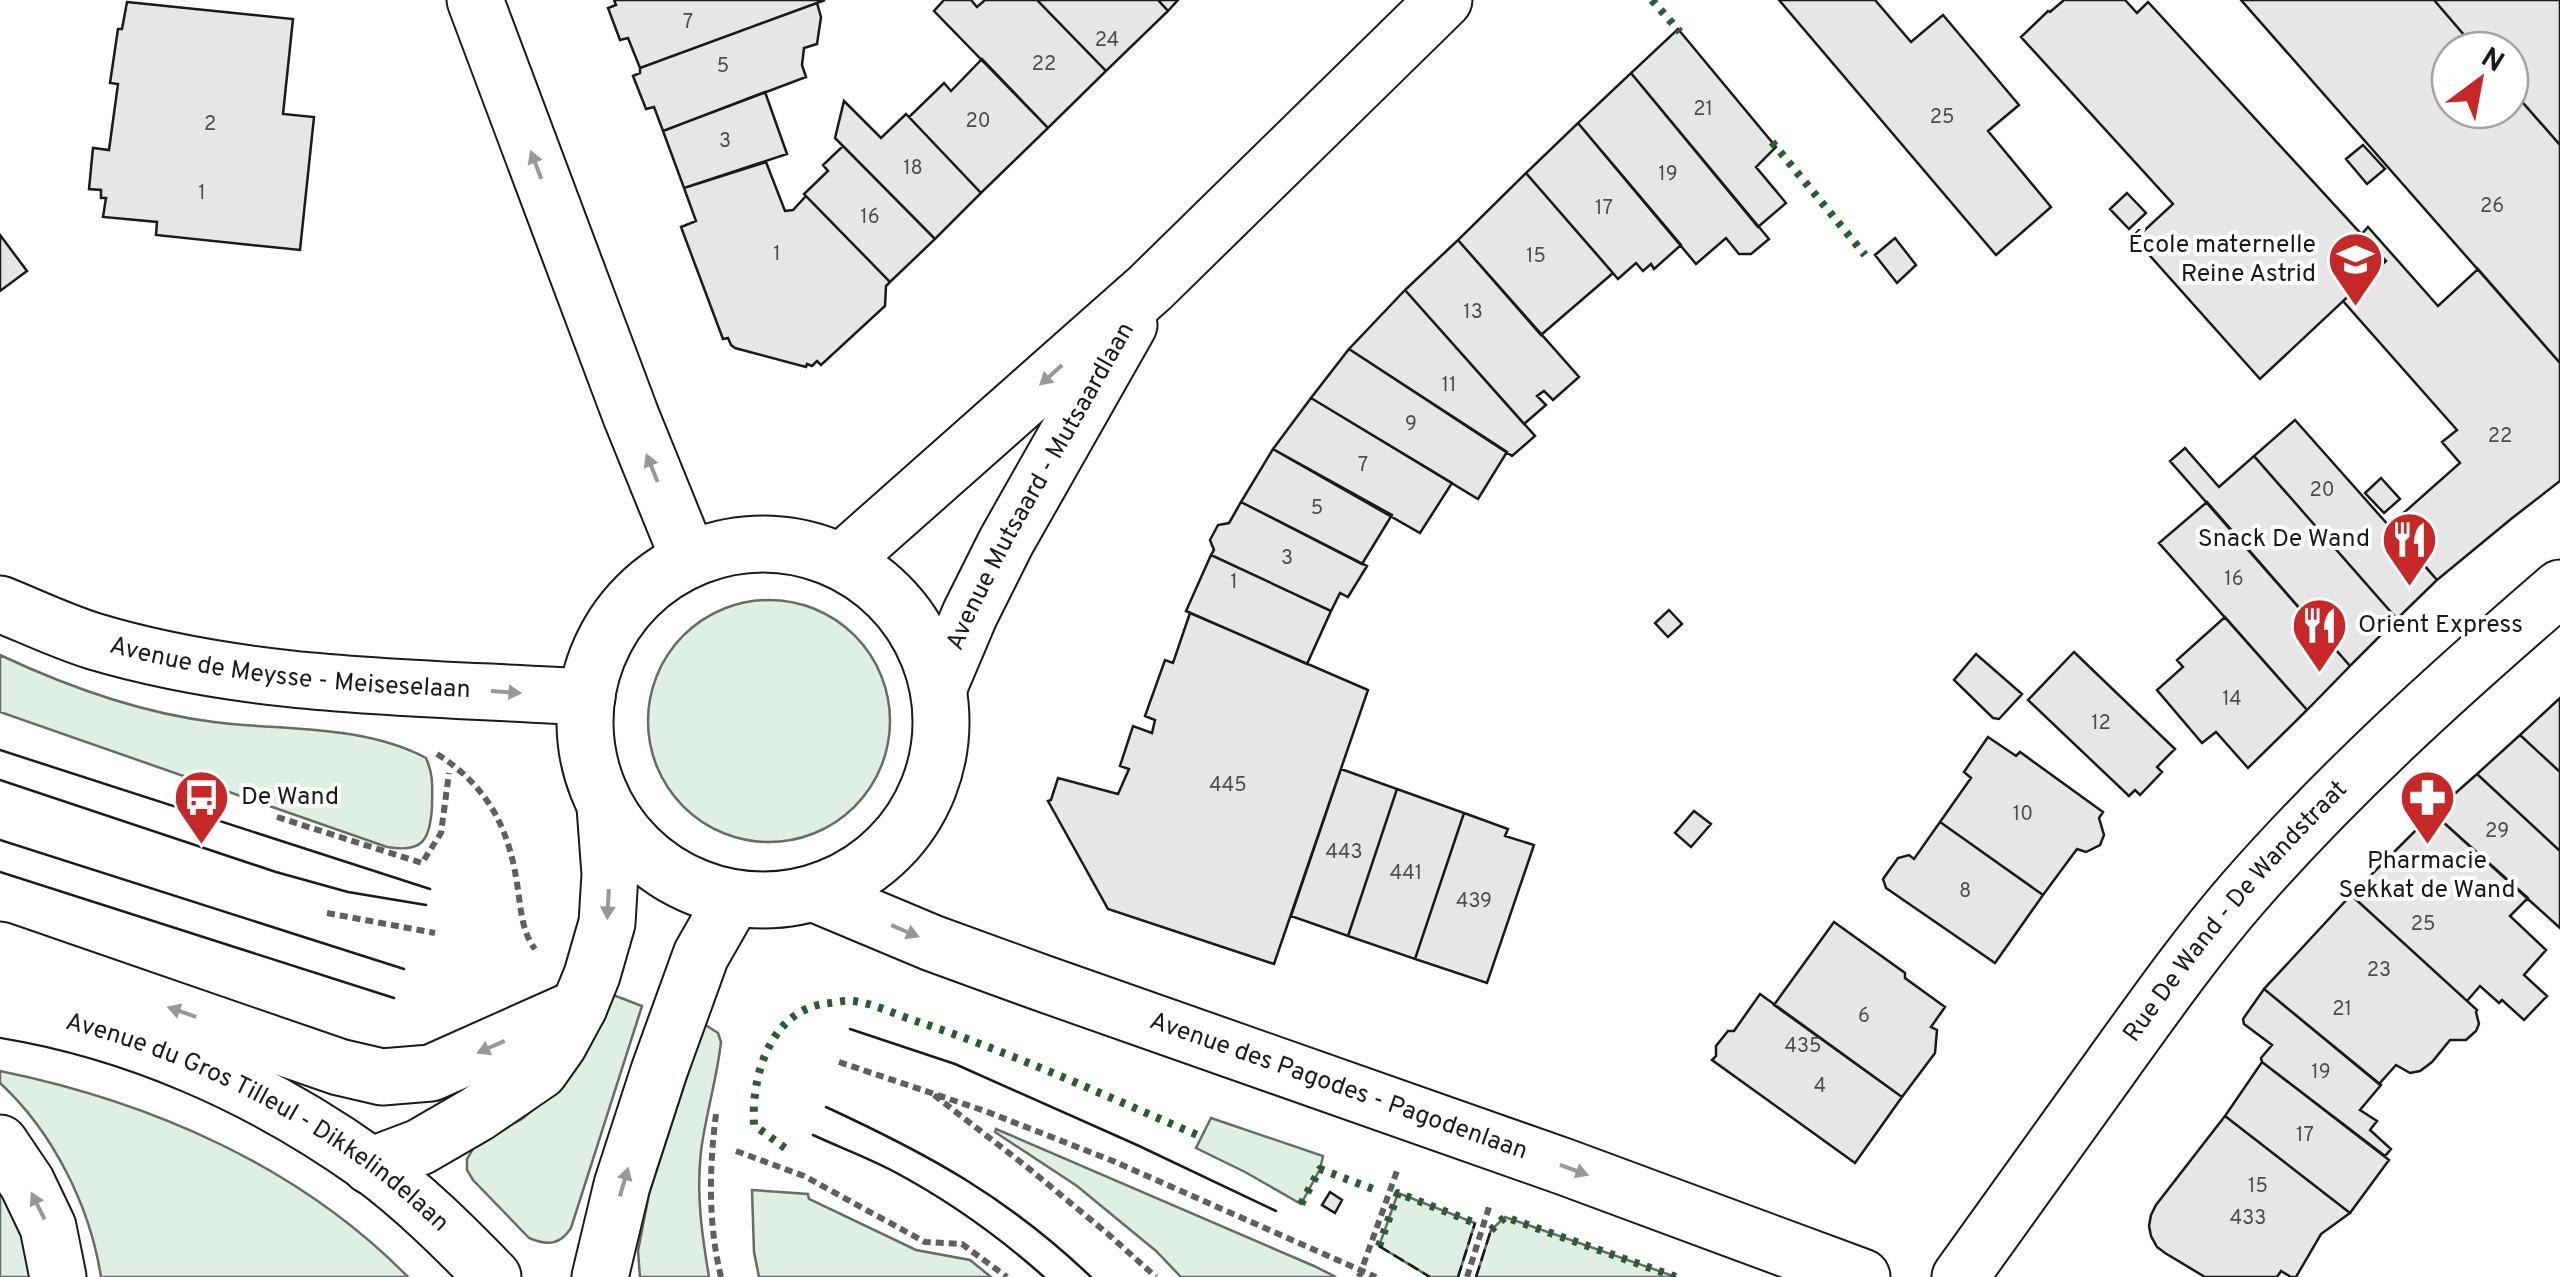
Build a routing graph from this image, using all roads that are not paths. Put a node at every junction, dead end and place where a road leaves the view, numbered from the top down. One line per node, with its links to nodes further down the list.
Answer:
1 (475, 0): 4 (main road, one-way to 1)
2 (1444, 0): 3 (main road, Avenue Mutsaard - Mutsaardlaan)
3 (1150, 288): 5 (main road, Avenue Mutsaard - Mutsaardlaan, one-way to 5); 8 (main road, Avenue Mutsaard - Mutsaardlaan)
4 (689, 559): 5 (main road); 9 (main road)
5 (842, 560): 8 (main road)
6 (2560, 588): 22 (main road, Rue De Wand - De Wandstraat)
7 (0, 604): 9 (main road, Avenue de Meysse - Meiseselaan, one-way to 9)
8 (939, 687): 11 (main road)
9 (587, 698): 10 (main road)
10 (605, 807): 12 (main road); 14 (main road, one-way to 14)
11 (815, 894): 12 (main road); 21 (main road, Avenue des Pagodes - Pagodenlaan, one-way to 21)
12 (733, 899): 20 (main road, one-way to 12)
13 (0, 950): 14 (main road, one-way to 13)
14 (579, 1006): 17 (main road)
15 (8, 1009): 17 (main road, Avenue du Gros Tilleul - Dikkelindelaan)
16 (0, 1143): 18 (main road, one-way to 16)
17 (370, 1166): 19 (main road, Avenue du Gros Tilleul - Dikkelindelaan)
18 (58, 1277)
19 (492, 1277)
20 (600, 1277)
21 (1862, 1277)
22 (1960, 1277)

